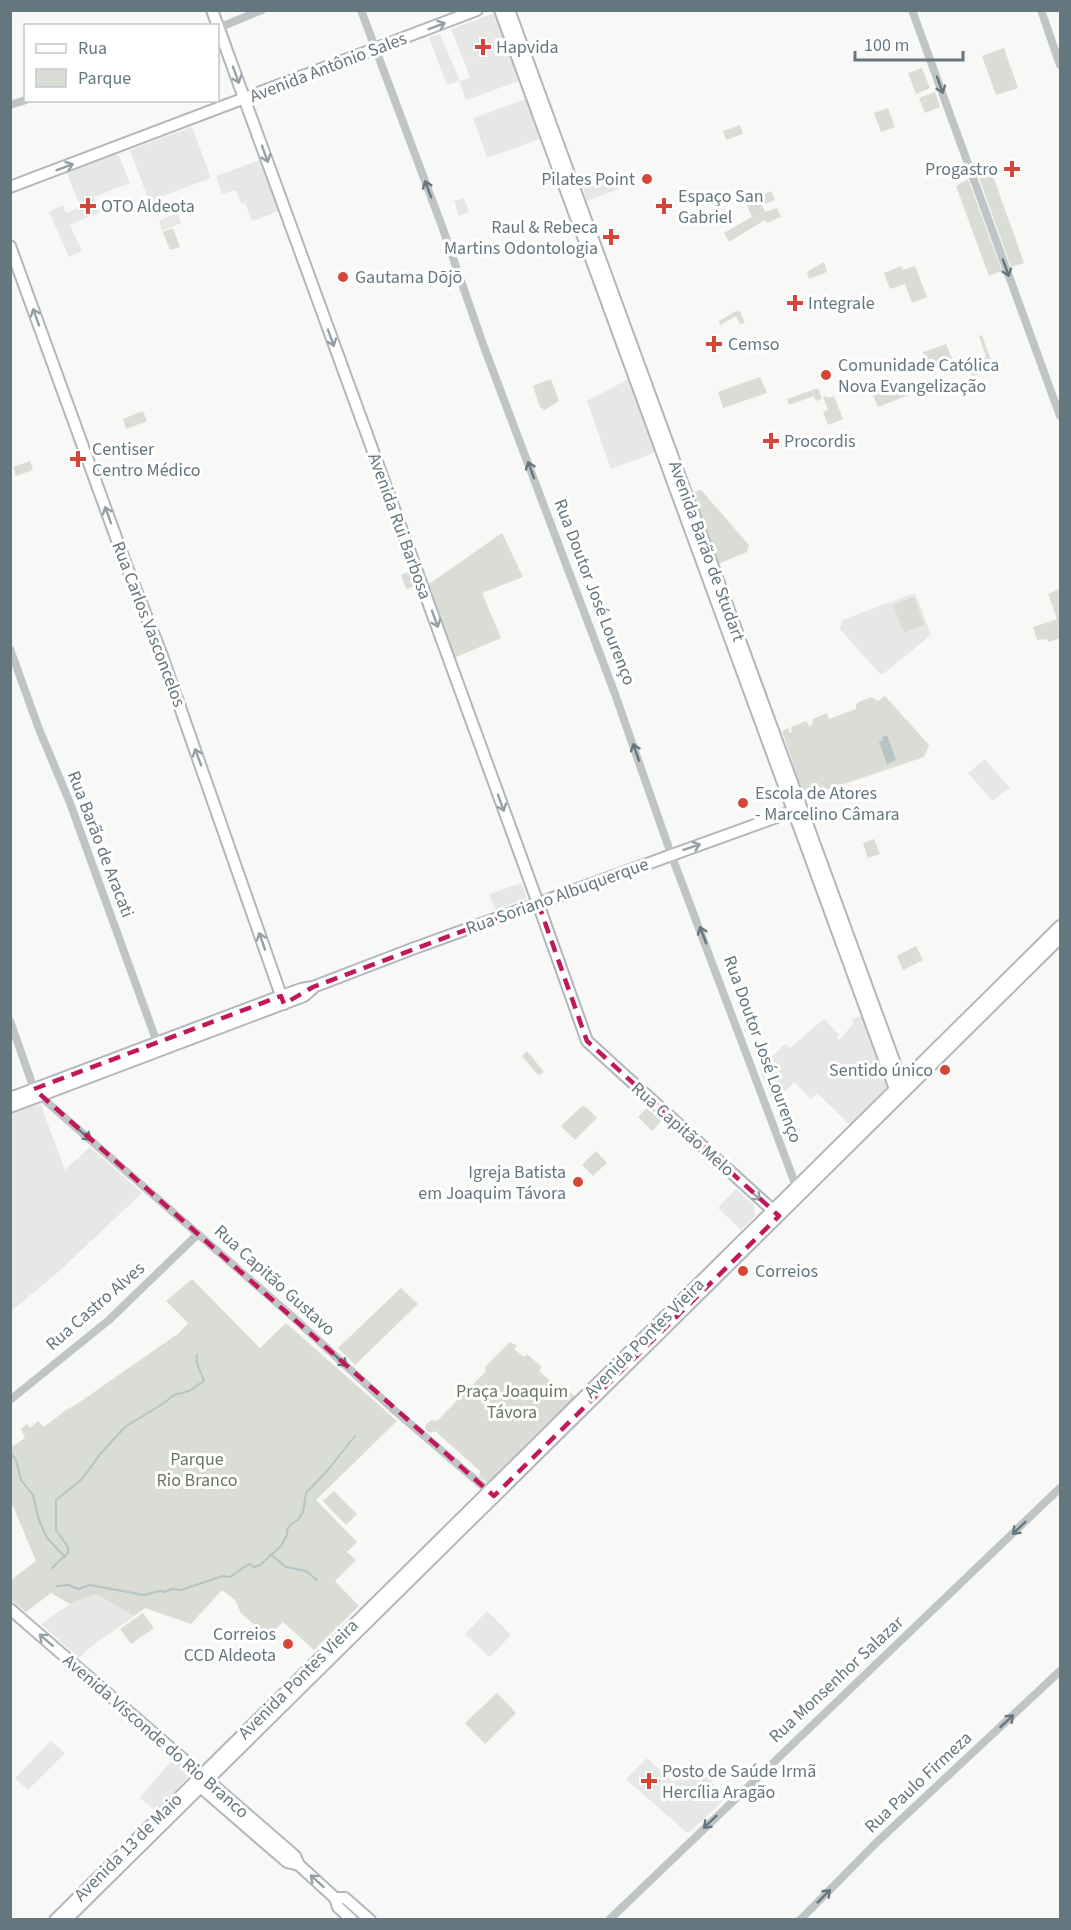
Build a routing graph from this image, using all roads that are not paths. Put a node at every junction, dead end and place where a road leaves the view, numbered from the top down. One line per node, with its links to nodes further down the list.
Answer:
1 (262, 10): 8 (street)
2 (362, 10): 10 (street, Rua Doutor José Lourenço)
3 (477, 10): 10 (main road, Avenida Antônio Sales, one-way to 3)
4 (500, 10): 17 (main road, Avenida Barão de Studart)
5 (510, 10): 17 (main road, Avenida Barão de Studart)
6 (912, 10): 15 (street, one-way to 15)
7 (1041, 10): 11 (street)
8 (219, 27)
9 (219, 30): 12 (main road, Avenida Rui Barbosa, one-way to 12)
10 (375, 49): 12 (main road, Avenida Antônio Sales); 18 (street, Rua Doutor José Lourenço, one-way to 10)
11 (1060, 65)
12 (245, 99): 13 (main road, Avenida Antônio Sales, one-way to 12); 19 (main road, Avenida Rui Barbosa, one-way to 19)
13 (10, 187)
14 (10, 246): 22 (main road, Rua Carlos Vasconcelos, one-way to 14)
15 (1060, 416)
16 (10, 649): 25 (street, Rua Barão de Aracati)
17 (798, 809): 18 (main road, Rua Soriano Albuquerque, one-way to 17); 26 (main road, Avenida Barão de Studart)
18 (671, 854): 19 (main road, Rua Soriano Albuquerque); 30 (street, Rua Doutor José Lourenço, one-way to 18)
19 (538, 903): 22 (main road, Rua Soriano Albuquerque); 24 (main road, Avenida Rui Barbosa)
20 (1060, 926): 26 (main road, Avenida Pontes Vieira)
21 (1060, 938): 26 (main road, Avenida Pontes Vieira)
22 (282, 1000): 25 (main road, Rua Soriano Albuquerque)
23 (10, 1021): 27 (street)
24 (587, 1041): 31 (main road, Rua Capitão Melo, one-way to 31)
25 (159, 1047): 27 (main road, Rua Soriano Albuquerque)
26 (901, 1088): 30 (main road, Avenida Pontes Vieira); 31 (main road, Avenida Pontes Vieira)
27 (37, 1092): 28 (main road, Rua Soriano Albuquerque); 29 (main road, Rua Soriano Albuquerque); 32 (street, Rua Capitão Gustavo, one-way to 32)
28 (10, 1098)
29 (10, 1107)
30 (796, 1186): 31 (main road, Avenida Pontes Vieira)
31 (776, 1213): 35 (main road, Avenida Pontes Vieira)
32 (198, 1234): 33 (street, Rua Castro Alves); 35 (street, Rua Capitão Gustavo, one-way to 35)
33 (10, 1400)
34 (1060, 1488): 48 (street, Rua Monsenhor Salazar, one-way to 48)
35 (491, 1493): 38 (main road, Avenida Pontes Vieira)
36 (10, 1608): 38 (main road, Avenida Visconde do Rio Branco, one-way to 36)
37 (1060, 1671): 49 (street, Rua Paulo Firmeza, one-way to 37)
38 (201, 1781): 39 (main road, Avenida Visconde do Rio Branco, one-way to 38); 40 (main road, Avenida 13 de Maio); 41 (main road, Avenida 13 de Maio)
39 (335, 1898): 46 (main road, Avenida Visconde do Rio Branco); 47 (main road, Avenida Visconde do Rio Branco)
40 (87, 1899): 44 (main road, Avenida 13 de Maio); 45 (main road)
41 (74, 1900): 42 (main road); 43 (main road, Avenida 13 de Maio)
42 (46, 1920)
43 (55, 1920)
44 (66, 1920)
45 (74, 1920)
46 (352, 1920)
47 (370, 1920)
48 (609, 1920)
49 (800, 1920)

